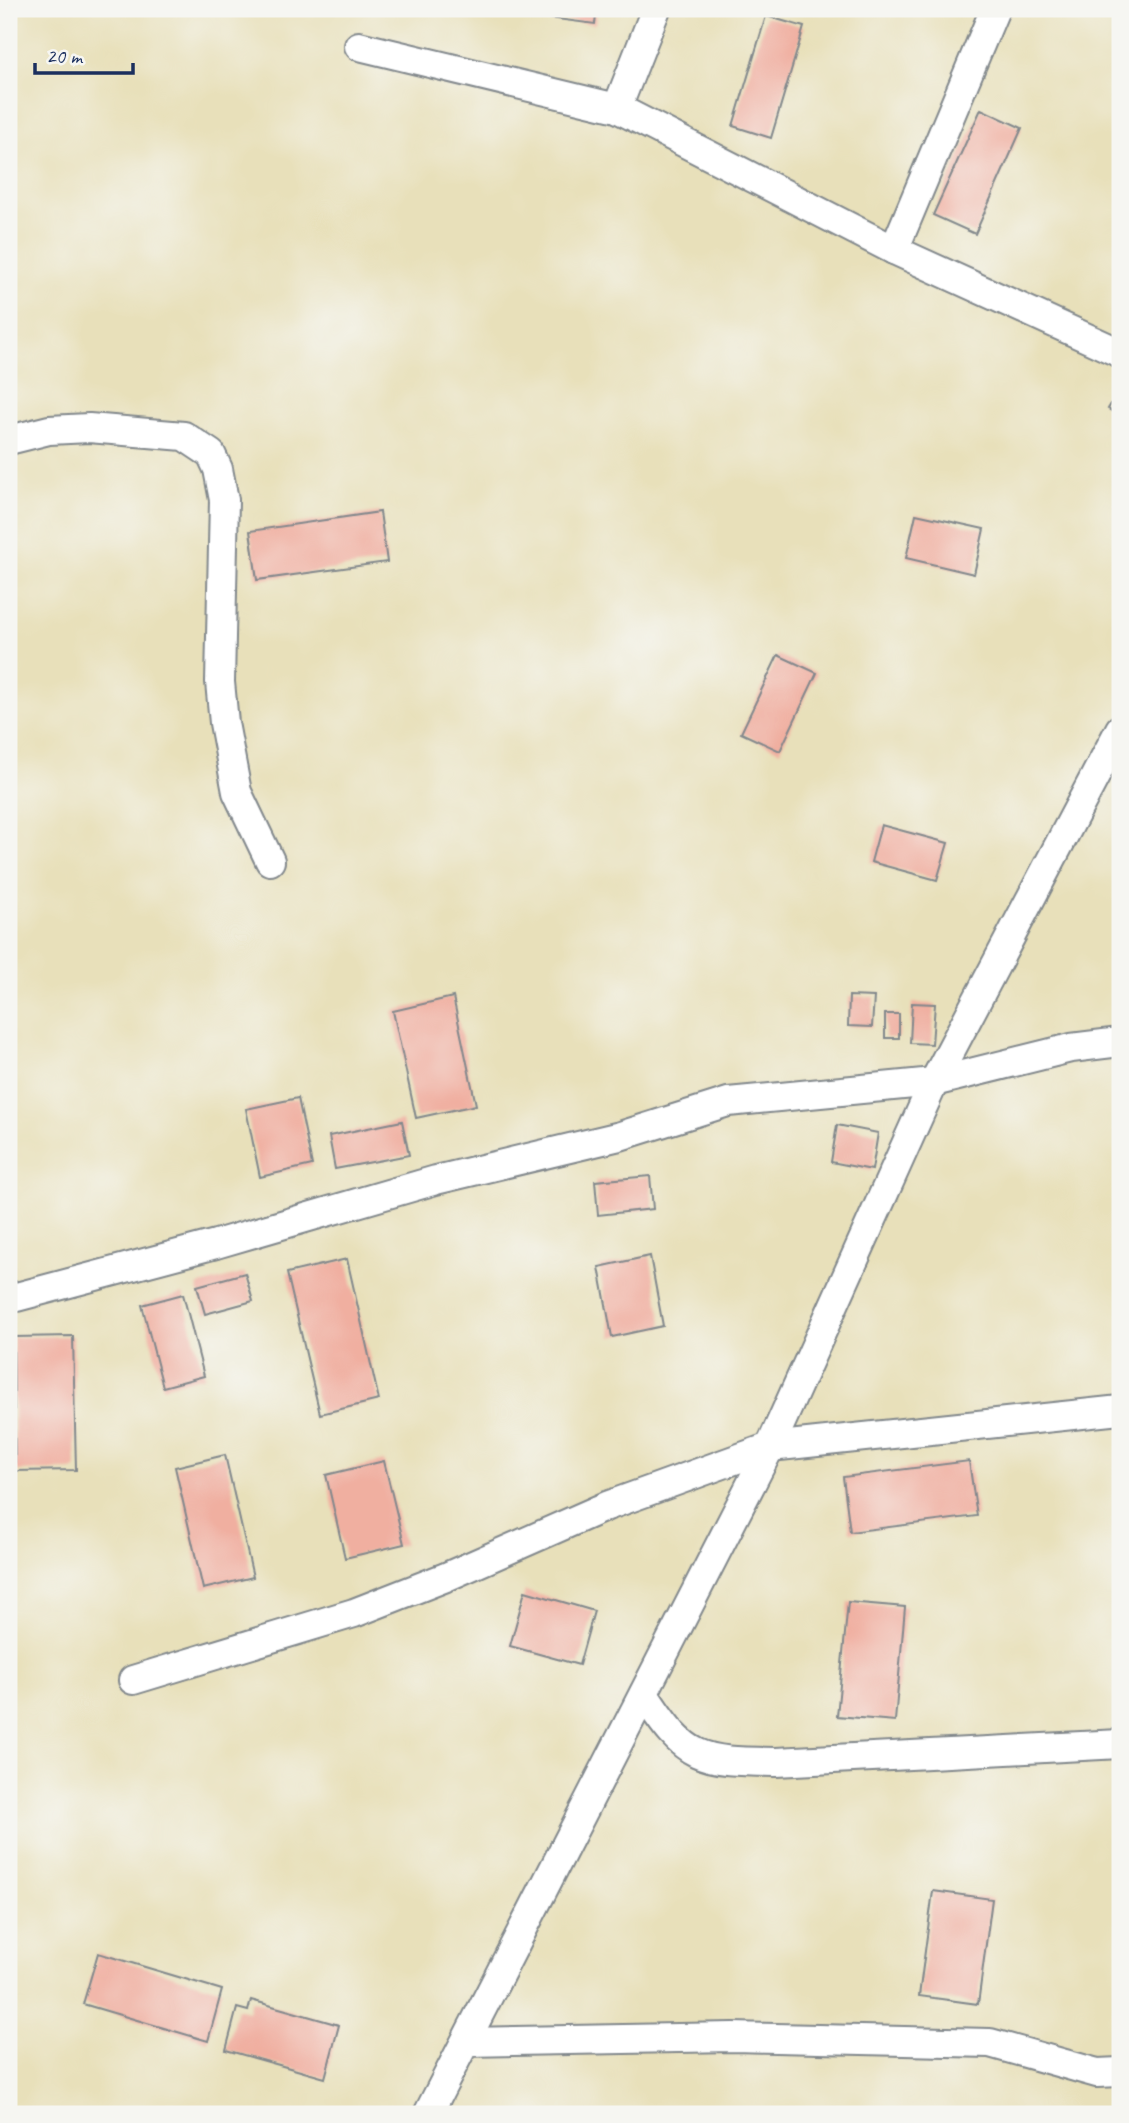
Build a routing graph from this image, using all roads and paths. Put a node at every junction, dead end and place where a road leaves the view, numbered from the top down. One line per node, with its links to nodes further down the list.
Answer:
1 (656, 9): 4 (street)
2 (995, 9): 5 (street)
3 (359, 46): 4 (street)
4 (617, 108): 5 (street)
5 (894, 250): 6 (street)
6 (1120, 353)
7 (9, 440): 9 (street)
8 (1120, 729): 11 (street)
9 (270, 861)
10 (1120, 1042): 11 (street)
11 (934, 1082): 12 (street); 14 (street)
12 (9, 1299)
13 (1120, 1410): 14 (street)
14 (770, 1447): 15 (street); 16 (street)
15 (133, 1680)
16 (644, 1695): 17 (street); 18 (street)
17 (1120, 1744)
18 (466, 2042): 19 (street); 20 (street)
19 (1120, 2072)
20 (428, 2114)

